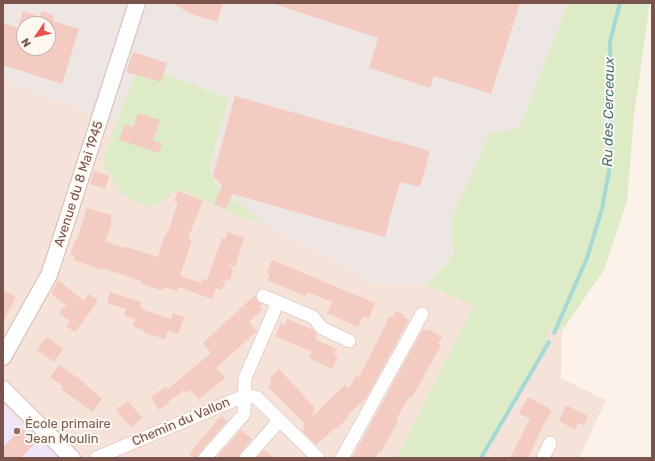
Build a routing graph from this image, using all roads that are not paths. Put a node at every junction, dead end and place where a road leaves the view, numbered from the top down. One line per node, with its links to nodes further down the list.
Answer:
1 (137, 3): 6 (street, Avenue du 8 Mai 1945)
2 (263, 296): 3 (street)
3 (278, 302): 5 (street); 8 (street, Chemin du Vallon)
4 (422, 314): 16 (street)
5 (349, 341)
6 (3, 357)
7 (3, 389): 11 (street)
8 (244, 396): 9 (street, Chemin du Vallon); 12 (street, Chemin du Vallon); 13 (street, Chemin du Vallon)
9 (280, 420): 14 (street); 15 (street, Chemin du Vallon)
10 (550, 443): 17 (street)
11 (72, 458)
12 (96, 458)
13 (205, 458)
14 (246, 458)
15 (318, 458)
16 (342, 458)
17 (544, 458)

